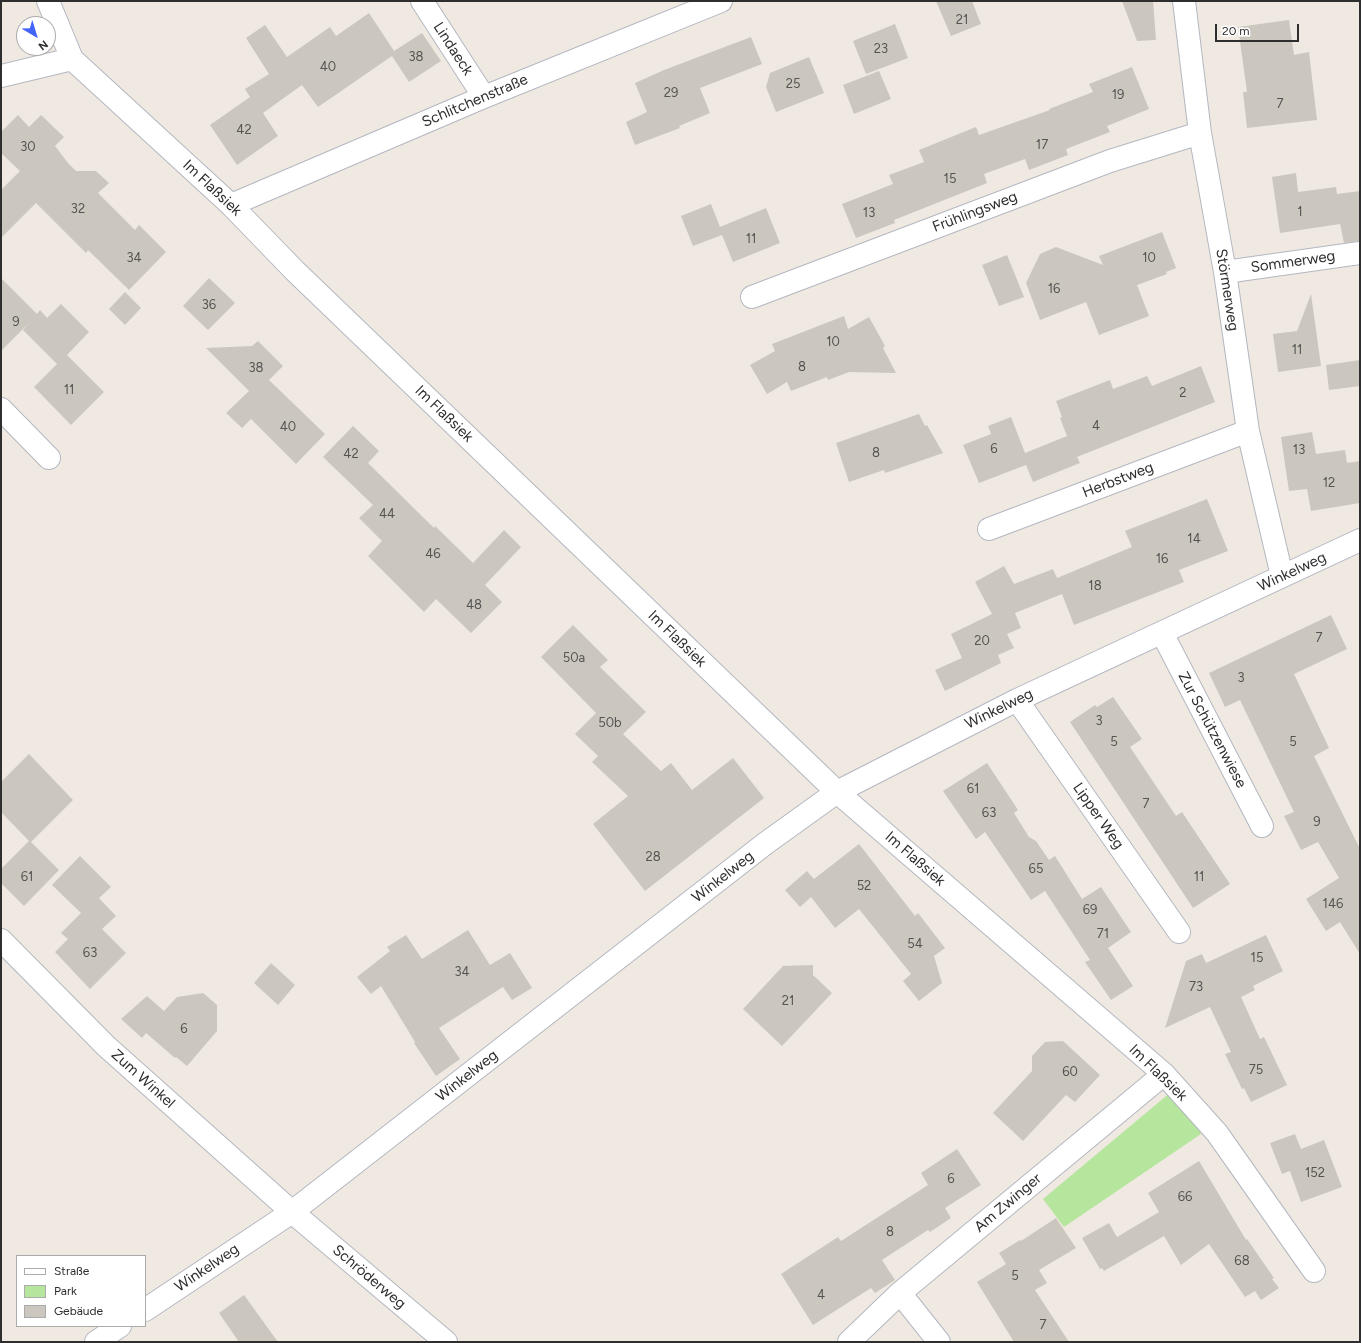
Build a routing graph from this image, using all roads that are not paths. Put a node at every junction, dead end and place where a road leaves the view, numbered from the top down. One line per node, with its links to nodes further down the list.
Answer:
1 (48, 1): 5 (street, Im Flaßsiek)
2 (422, 1): 7 (street, Lindaeck)
3 (721, 1): 7 (street, Schlitchenstraße)
4 (1184, 1): 8 (street, Störmerweg)
5 (72, 59): 6 (street); 9 (street, Im Flaßsiek)
6 (1, 76)
7 (484, 97): 9 (street, Schlitchenstraße)
8 (1200, 133): 11 (street, Störmerweg); 12 (street, Frühlingsweg)
9 (231, 204): 21 (street, Im Flaßsiek)
10 (1360, 253): 11 (street, Sommerweg)
11 (1225, 272): 14 (street, Störmerweg)
12 (752, 297)
13 (1, 409): 15 (street)
14 (1248, 431): 16 (street, Herbstweg); 18 (street, Störmerweg)
15 (49, 458)
16 (989, 529)
17 (1360, 540): 18 (street, Winkelweg)
18 (1282, 576): 19 (street, Winkelweg)
19 (1162, 633): 20 (street, Winkelweg); 22 (street, Zur Schützenwiese)
20 (1017, 700): 21 (street, Winkelweg); 23 (street, Lipper Weg)
21 (837, 792): 25 (street, Im Flaßsiek); 26 (street, Winkelweg)
22 (1262, 826)
23 (1179, 932)
24 (1, 940): 26 (street, Zum Winkel)
25 (1164, 1074): 27 (street, Im Flaßsiek); 28 (street, Am Zwinger)
26 (292, 1212): 29 (street, Winkelweg); 32 (street, Schröderweg)
27 (1314, 1271)
28 (900, 1293): 33 (street, Am Zwinger); 34 (street)
29 (146, 1309)
30 (118, 1327): 31 (street)
31 (96, 1342)
32 (446, 1342)
33 (849, 1342)
34 (939, 1342)

